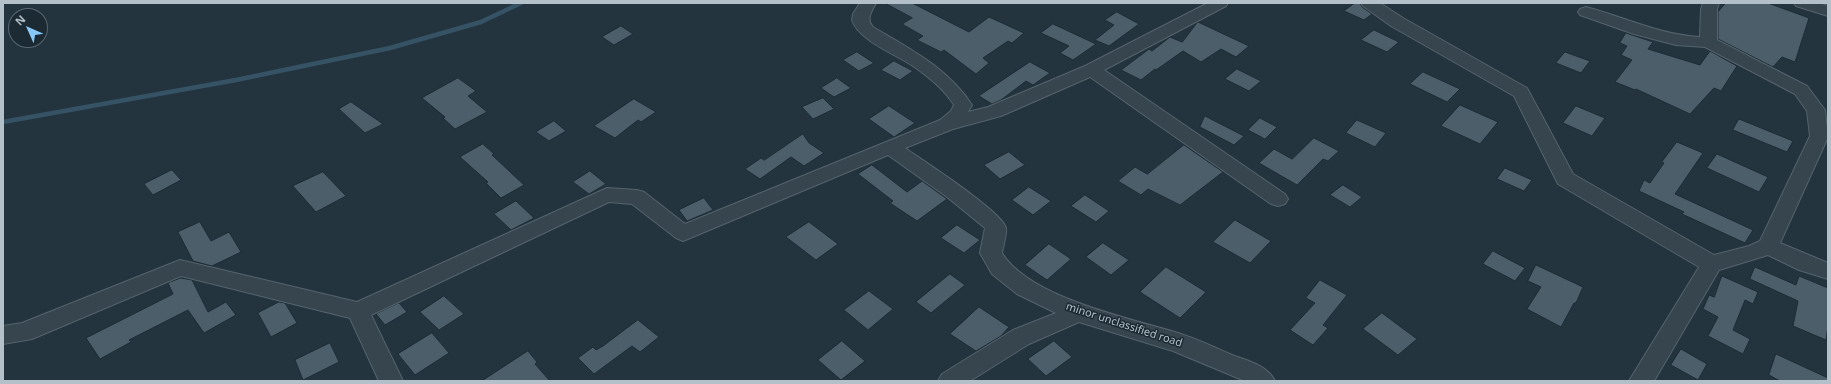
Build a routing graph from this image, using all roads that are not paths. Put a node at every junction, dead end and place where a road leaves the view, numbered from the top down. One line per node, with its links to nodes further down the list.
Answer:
1 (868, 3): 10 (street)
2 (1220, 3): 9 (street)
3 (1370, 3): 14 (street)
4 (1712, 3): 8 (street)
5 (1802, 3): 6 (street)
6 (1828, 11)
7 (1586, 12): 8 (street)
8 (1708, 42): 13 (street)
9 (1091, 70): 10 (street); 12 (street)
10 (947, 124): 11 (street)
11 (890, 147): 16 (street); 17 (street, minor unclassified road)
12 (1278, 199)
13 (1768, 246): 14 (street); 15 (street)
14 (1712, 264): 22 (street)
15 (1828, 271)
16 (358, 311): 18 (street); 19 (street)
17 (1078, 313): 20 (street); 21 (street, minor unclassified road)
18 (3, 335)
19 (391, 381)
20 (950, 381)
21 (1263, 381)
22 (1641, 381)

